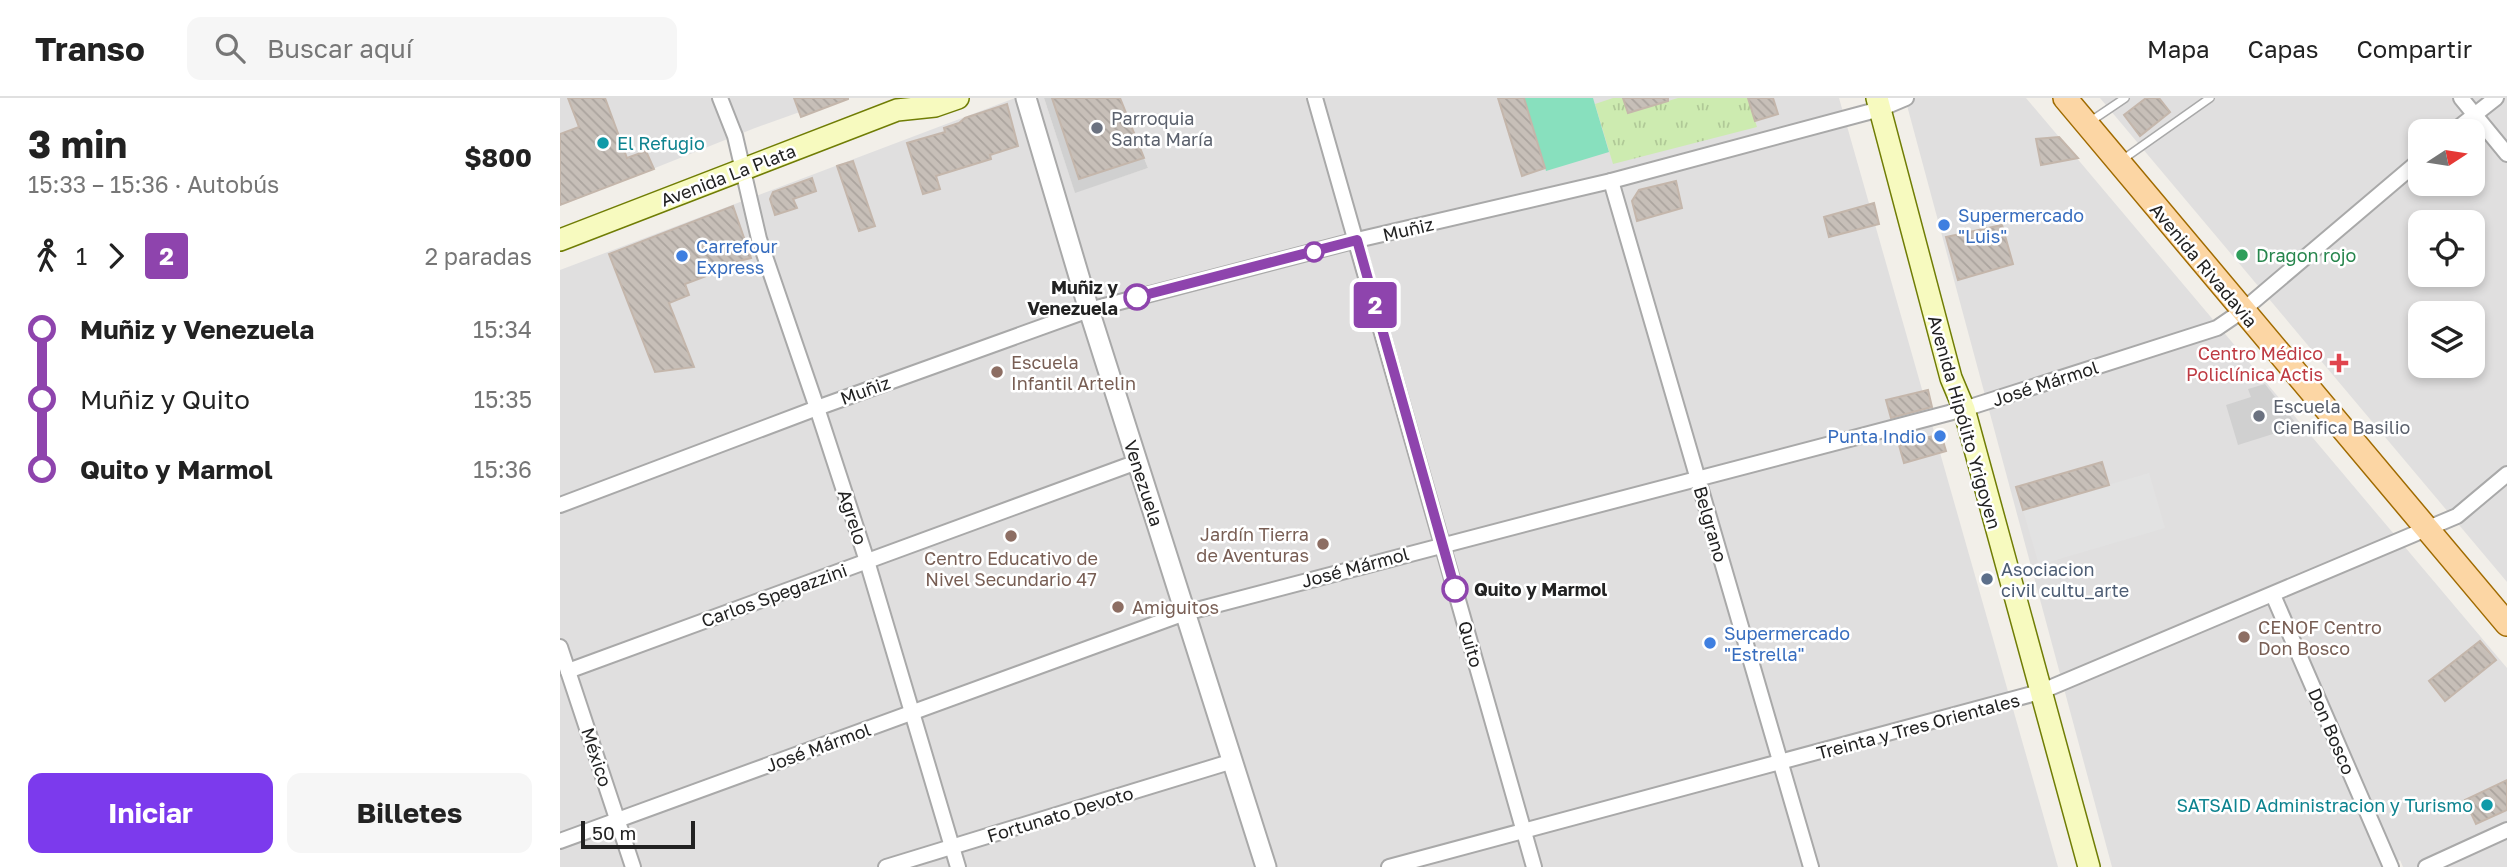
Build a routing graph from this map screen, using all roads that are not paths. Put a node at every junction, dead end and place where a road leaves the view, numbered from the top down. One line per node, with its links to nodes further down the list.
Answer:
1 (720, 98): 18 (street, Agrelo)
2 (958, 98): 12 (main road, Avenida La Plata)
3 (1026, 98): 23 (street, Venezuela)
4 (1315, 98): 22 (street, Quito)
5 (1906, 98): 11 (street, Muñiz)
6 (2065, 98): 15 (main road, Avenida Rivadavia)
7 (2125, 98): 15 (lane)
8 (2210, 98): 17 (lane)
9 (2461, 98): 13 (street)
10 (2496, 98): 13 (street)
11 (1878, 103): 20 (street, Muñiz); 26 (main road, Avenida Hipólito Yrigoyen)
12 (904, 104): 18 (main road, Avenida La Plata)
13 (2474, 114): 14 (street); 16 (street)
14 (2468, 119)
15 (2087, 124): 17 (main road, Avenida Rivadavia)
16 (2507, 154)
17 (2118, 163): 24 (main road, Avenida Rivadavia)
18 (743, 169): 21 (main road, Avenida La Plata); 25 (street, Agrelo)
19 (2408, 170): 24 (street, José Mármol)
20 (1611, 181): 22 (street, Muñiz); 29 (street, Belgrano)
21 (560, 240)
22 (1357, 240): 23 (street, Muñiz); 32 (street, Quito)
23 (1089, 310): 25 (street, Muñiz); 27 (street, Venezuela)
24 (2242, 311): 26 (street, José Mármol); 31 (main road, Avenida Rivadavia)
25 (817, 408): 30 (street, Muñiz); 33 (street, Agrelo)
26 (1965, 409): 29 (street, José Mármol); 39 (main road, Avenida Hipólito Yrigoyen)
27 (1137, 462): 33 (street, Carlos Spegazzini); 35 (street, Venezuela)
28 (2507, 474): 31 (street, Treinta y Tres Orientales)
29 (1697, 477): 32 (street, José Mármol); 42 (street, Belgrano)
30 (560, 505)
31 (2427, 529): 34 (street, Treinta y Tres Orientales); 36 (main road, Avenida Rivadavia)
32 (1443, 544): 35 (street, José Mármol); 45 (street, Quito)
33 (867, 561): 38 (street, Carlos Spegazzini); 40 (street, Agrelo)
34 (2273, 595): 39 (street, Treinta y Tres Orientales); 56 (street, Don Bosco)
35 (1185, 612): 40 (street, José Mármol); 41 (street, Venezuela)
36 (2507, 624)
37 (560, 647): 38 (street, México)
38 (568, 671): 43 (street, México)
39 (2040, 692): 42 (street, Treinta y Tres Orientales); 55 (main road, Avenida Hipólito Yrigoyen)
40 (911, 713): 43 (street, José Mármol); 47 (street, Agrelo)
41 (1233, 761): 47 (street, Fortunato Devoto); 51 (street, Venezuela)
42 (1781, 763): 45 (street, Treinta y Tres Orientales); 54 (street, Belgrano)
43 (618, 820): 46 (street, José Mármol); 48 (street, México)
44 (2507, 830): 57 (street)
45 (1524, 832): 52 (street, Treinta y Tres Orientales); 53 (street, Quito)
46 (560, 841)
47 (952, 847): 49 (street, Fortunato Devoto); 50 (street, Agrelo)
48 (633, 867)
49 (886, 867)
50 (958, 867)
51 (1266, 867)
52 (1389, 867)
53 (1534, 867)
54 (1811, 867)
55 (2089, 867)
56 (2392, 867)
57 (2426, 867)

